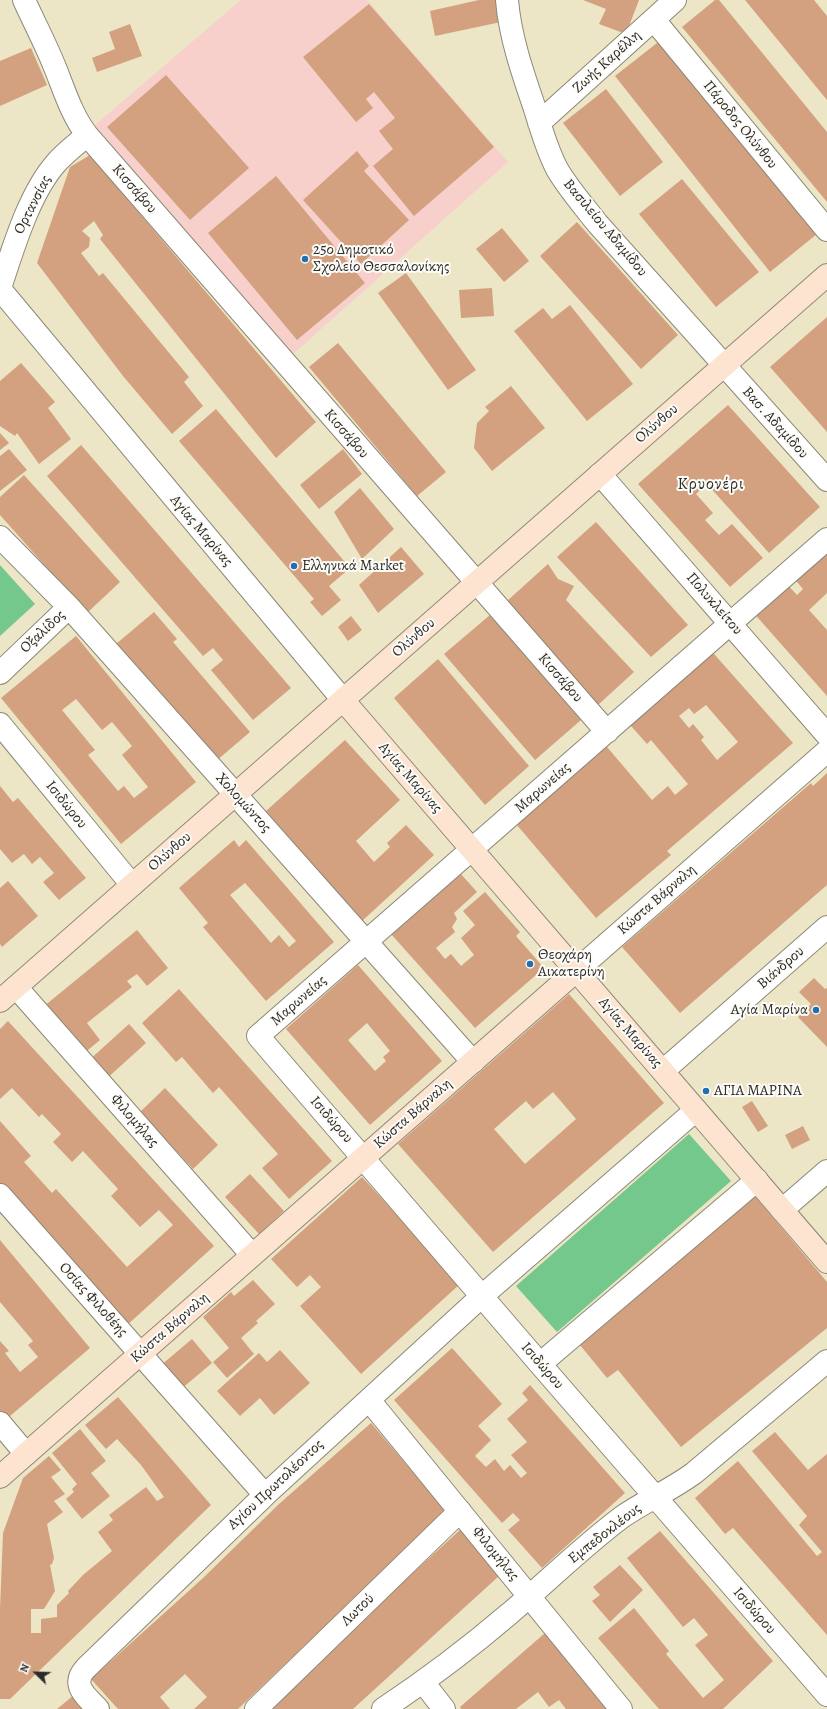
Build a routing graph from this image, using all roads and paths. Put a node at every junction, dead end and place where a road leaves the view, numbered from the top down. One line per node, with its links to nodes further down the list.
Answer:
1 (24, 0): 6 (street, Κισσάβου)
2 (507, 0): 5 (street, Βασιλείου Αδαμίδου)
3 (675, 0): 4 (street, Ζωής Καρέλλη)
4 (654, 20): 5 (street, Ζωής Καρέλλη); 7 (street, Πάροδος Ολύνθου)
5 (539, 123): 10 (street, Βασιλείου Αδαμίδου)
6 (87, 136): 9 (street, Ορτανσίας); 15 (street, Κισσάβου)
7 (827, 230)
8 (827, 275): 10 (street, Ολύνθου)
9 (0, 288): 19 (street, Αγίας Μαρίνας)
10 (724, 365): 11 (street, Ολύνθου); 12 (street, Βασ. Αδαμίδου)
11 (600, 474): 15 (street, Ολύνθου); 17 (street, Πολυκλείτου)
12 (827, 480)
13 (827, 539): 17 (street, Μαρωνείας)
14 (5, 542): 16 (street, Χολομώντος)
15 (476, 583): 19 (street, Ολύνθου); 21 (street, Κισσάβου)
16 (69, 607): 18 (street, Οξαλίδος); 24 (street, Χολομώντος)
17 (731, 623): 21 (street, Μαρωνείας); 22 (street, Πολυκλείτου)
18 (0, 673)
19 (343, 700): 24 (street, Ολύνθου); 25 (street, Αγίας Μαρίνας)
20 (0, 724): 26 (street, Ισιδώρου)
21 (607, 732): 25 (street, Μαρωνείας)
22 (827, 735)
23 (827, 751): 29 (street, Κώστα Βάρναλη)
24 (235, 794): 26 (street, Ολύνθου); 28 (street, Χολομώντος)
25 (472, 850): 28 (street, Μαρωνείας); 29 (street, Αγίας Μαρίνας)
26 (132, 885): 30 (street, Ολύνθου)
27 (827, 927): 34 (street, Βιάνδρου)
28 (366, 942): 32 (street, Μαρωνείας); 33 (street, Χολομώντος)
29 (576, 971): 33 (street, Κώστα Βάρναλη); 34 (street, Αγίας Μαρίνας)
30 (16, 987): 31 (street, Ολύνθου); 41 (street, Φιλομήλας)
31 (0, 1001)
32 (258, 1036): 36 (street, Ισιδώρου)
33 (473, 1062): 36 (street, Κώστα Βάρναλη)
34 (663, 1071): 35 (street, Αγίας Μαρίνας)
35 (696, 1110): 38 (street, Αγίας Μαρίνας); 43 (street, Αγίου Πρωτολέοντος)
36 (363, 1158): 41 (street, Κώστα Βάρναλη); 43 (street, Ισιδώρου)
37 (827, 1172): 40 (street)
38 (757, 1180): 40 (street, Αγίας Μαρίνας); 46 (street)
39 (0, 1195): 44 (street, Οσίας Φιλοθέης)
40 (782, 1210): 42 (street, Αγίας Μαρίνας)
41 (252, 1255): 44 (street, Κώστα Βάρναλη)
42 (827, 1262)
43 (482, 1296): 46 (street, Ισιδώρου); 47 (street, Αγίου Πρωτολέοντος)
44 (141, 1353): 49 (street, Κώστα Βάρναλη); 51 (street, Οσίας Φιλοθέης)
45 (827, 1361): 52 (street, Εμπεδοκλέους)
46 (540, 1364): 52 (street, Ισιδώρου)
47 (369, 1400): 51 (street, Αγίου Πρωτολέοντος); 53 (street, Φιλομήλας)
48 (0, 1423): 49 (street)
49 (26, 1454): 50 (street, Κώστα Βάρναλη)
50 (0, 1477)
51 (265, 1495): 57 (street, Αγίου Πρωτολέοντος)
52 (656, 1496): 54 (street, Εμπεδοκλέους); 56 (street, Ισιδώρου)
53 (460, 1511): 54 (street, Φιλομήλας); 58 (street, Λωτού)
54 (529, 1596): 55 (street, Εμπεδοκλέους); 61 (street, Φιλομήλας)
55 (423, 1682): 59 (street, Εμπεδοκλέους); 60 (street)
56 (827, 1694)
57 (98, 1709)
58 (256, 1709)
59 (383, 1709)
60 (444, 1709)
61 (621, 1709)

